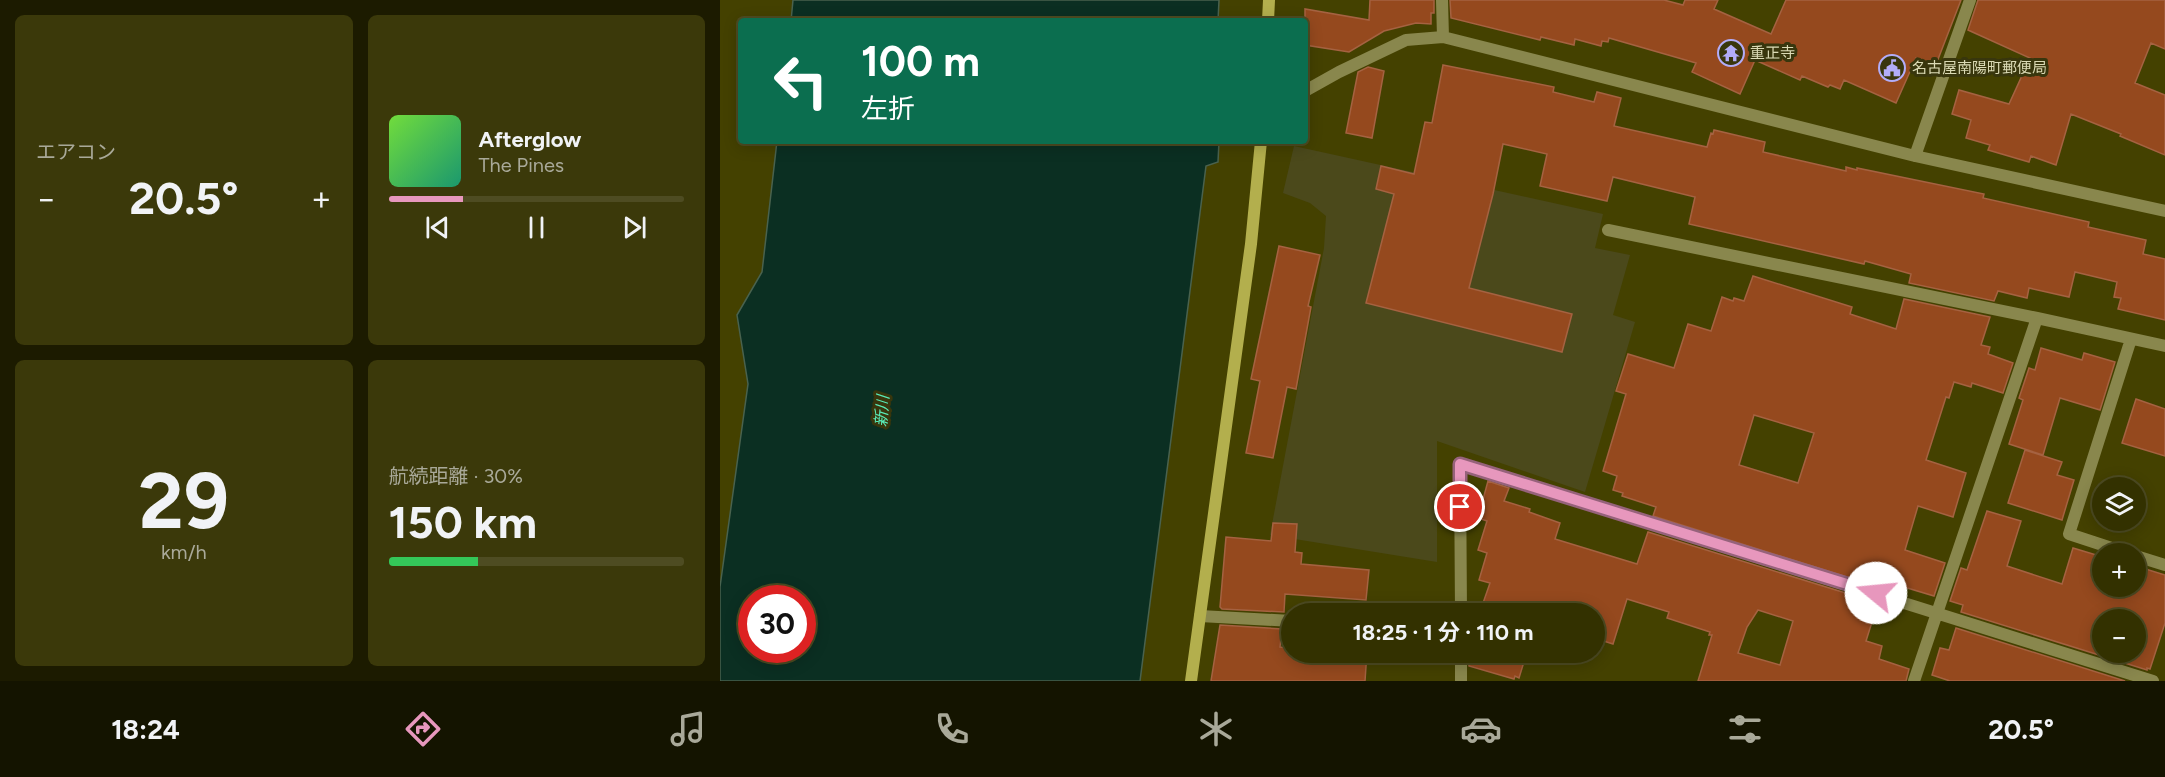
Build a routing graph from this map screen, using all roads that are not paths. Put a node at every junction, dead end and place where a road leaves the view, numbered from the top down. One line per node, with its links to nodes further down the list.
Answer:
1 (1269, 0): 4 (street)
2 (1442, 0): 5 (street)
3 (1970, 0): 8 (street)
4 (1268, 18)
5 (1443, 37): 6 (street); 8 (street)
6 (1308, 89)
7 (1261, 144): 19 (street)
8 (1915, 156): 9 (street)
9 (2165, 211)
10 (1608, 230): 11 (street)
11 (2037, 318): 12 (street); 18 (street)
12 (2131, 339): 13 (street); 14 (street)
13 (2165, 346)
14 (2096, 543)
15 (2146, 559): 16 (street)
16 (2165, 565)
17 (1461, 603): 18 (street)
18 (1938, 612): 24 (street); 25 (street)
19 (1200, 616): 20 (street); 22 (street)
20 (1281, 620)
21 (1461, 663): 23 (street)
22 (1191, 681)
23 (1461, 681)
24 (1914, 681)
25 (2153, 681)

